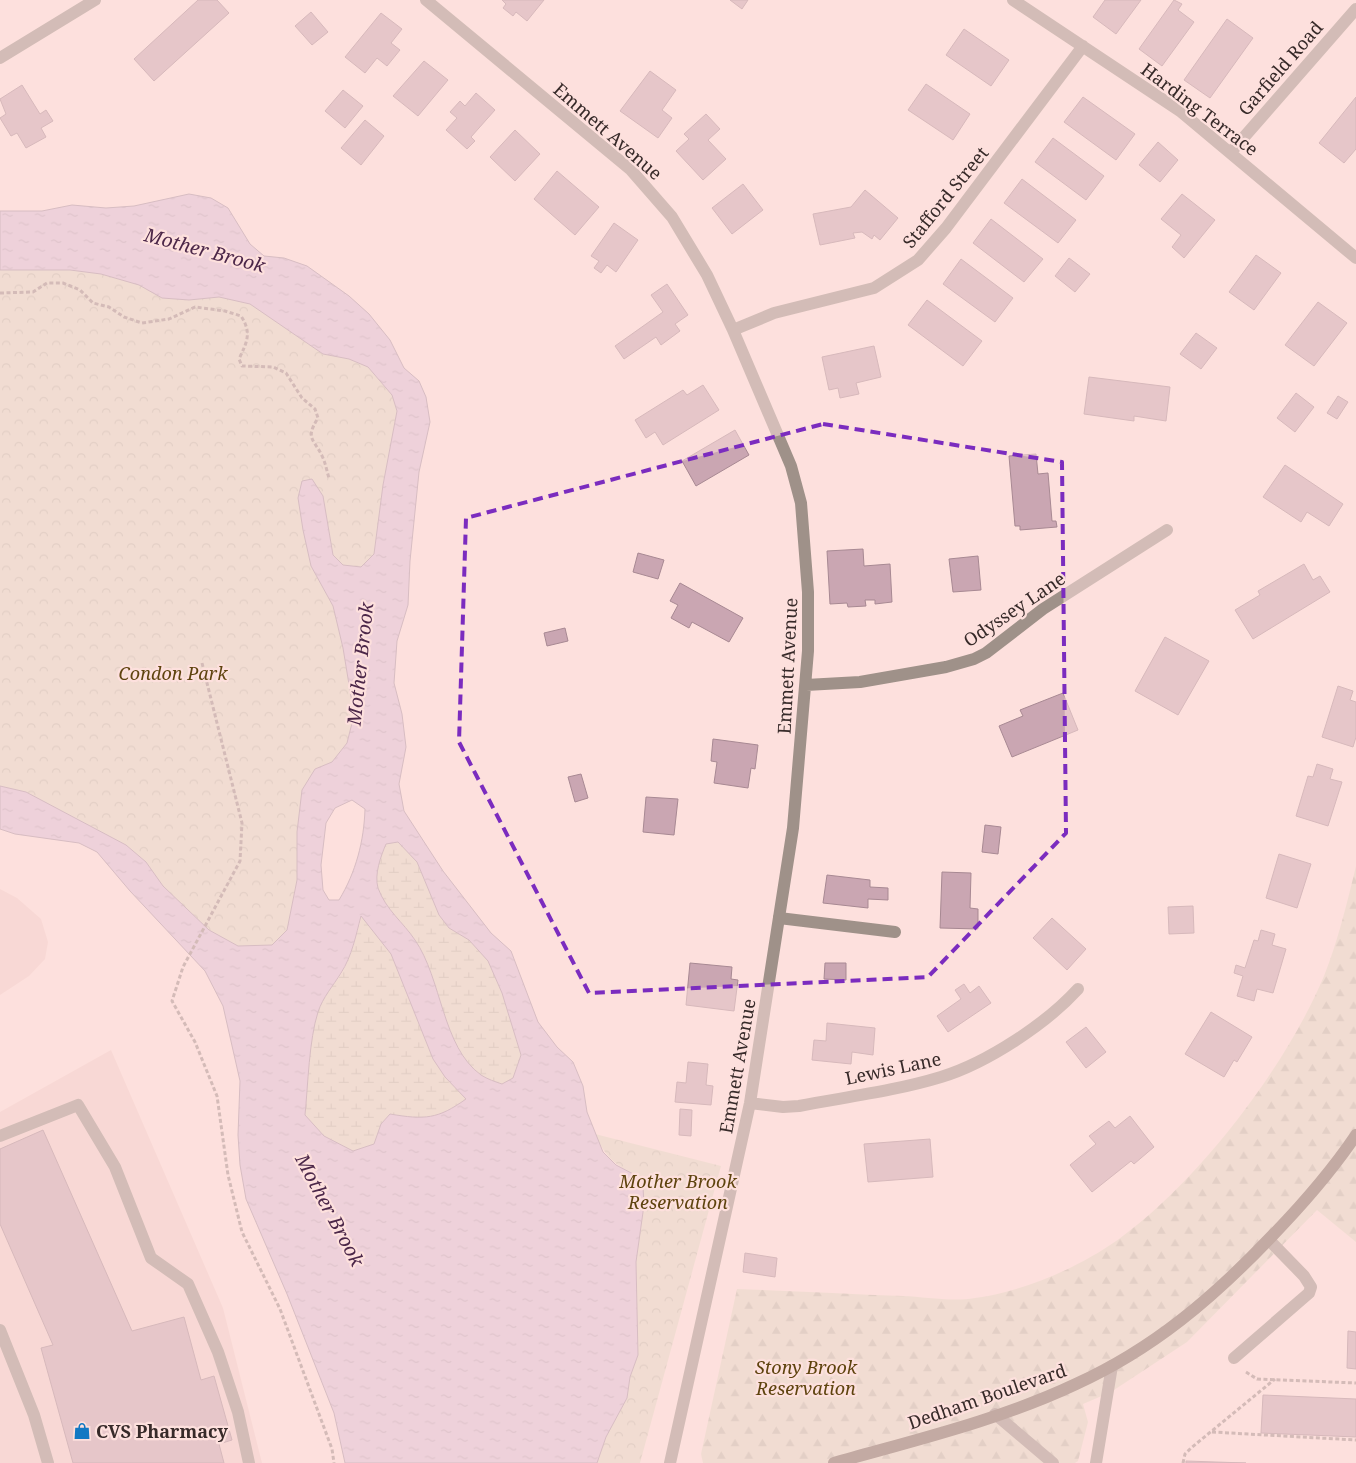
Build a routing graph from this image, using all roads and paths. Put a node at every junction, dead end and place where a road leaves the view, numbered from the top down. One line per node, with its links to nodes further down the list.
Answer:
1 (96, 0): 6 (street)
2 (426, 0): 10 (street, Emmett Avenue)
3 (1013, 0): 5 (street, Harding Terrace)
4 (1356, 9): 7 (street, Garfield Road)
5 (1082, 46): 7 (street, Harding Terrace); 10 (street, Stafford Street)
6 (0, 58)
7 (1231, 152): 8 (street, Harding Terrace)
8 (1356, 258)
9 (0, 294): 11 (path)
10 (734, 330): 14 (street, Emmett Avenue)
11 (329, 478)
12 (1166, 530): 14 (street, Odyssey Lane)
13 (202, 663): 32 (path)
14 (806, 685): 15 (street, Emmett Avenue)
15 (780, 918): 16 (street); 18 (street, Emmett Avenue)
16 (895, 932)
17 (1078, 989): 18 (street, Lewis Lane)
18 (750, 1103): 33 (street, Emmett Avenue)
19 (1356, 1135): 21 (main road, Dedham Boulevard)
20 (0, 1136): 31 (street)
21 (1269, 1240): 23 (street); 24 (main road, Dedham Boulevard)
22 (0, 1330): 30 (street)
23 (1234, 1358): 25 (path)
24 (1112, 1366): 27 (main road, Dedham Boulevard); 36 (street)
25 (1275, 1379): 26 (path); 28 (path)
26 (1356, 1383)
27 (995, 1414): 34 (main road, Dedham Boulevard); 35 (street)
28 (1212, 1432): 29 (path); 37 (path)
29 (1356, 1440)
30 (48, 1463)
31 (249, 1463)
32 (334, 1463)
33 (670, 1463)
34 (834, 1463)
35 (1054, 1463)
36 (1096, 1463)
37 (1183, 1463)

